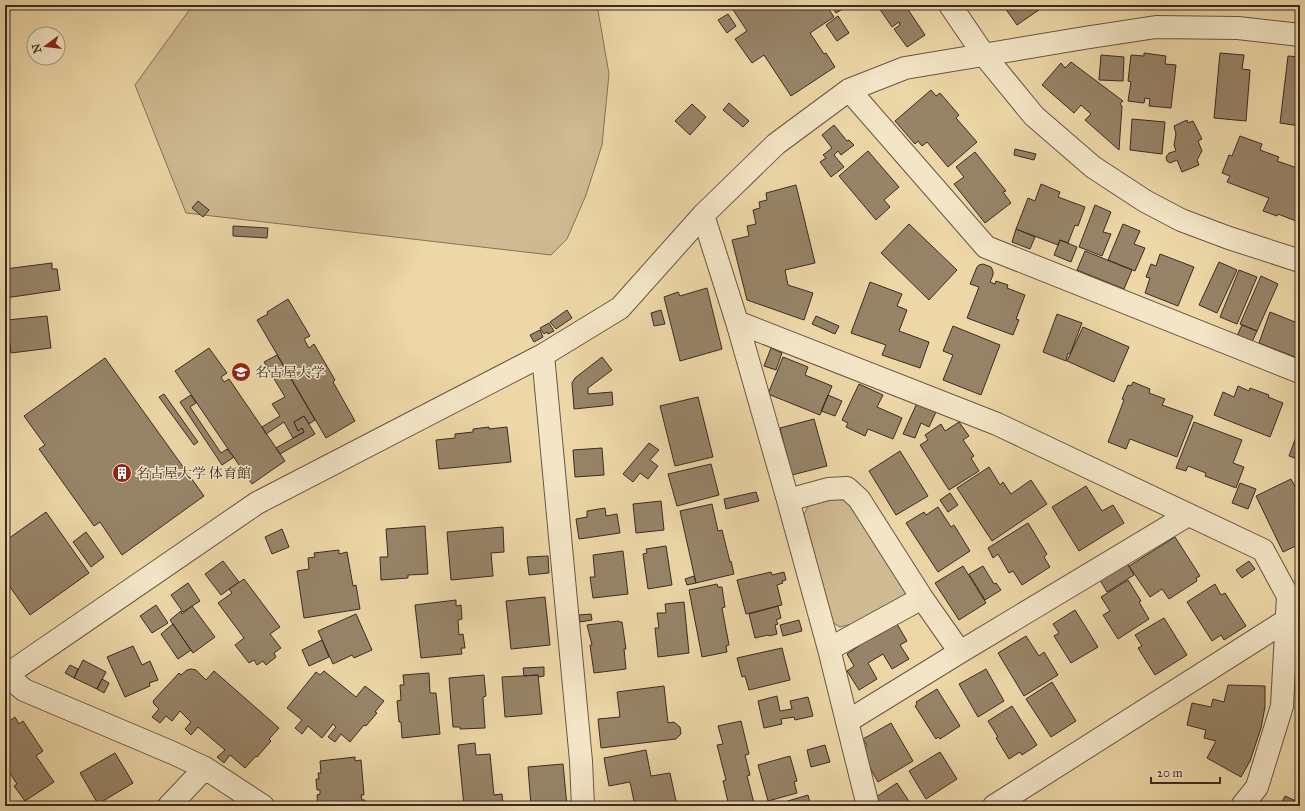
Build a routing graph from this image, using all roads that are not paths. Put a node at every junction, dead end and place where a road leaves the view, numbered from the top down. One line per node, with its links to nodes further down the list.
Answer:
1 (950, 5): 3 (street)
2 (1300, 35): 3 (street)
3 (984, 55): 4 (street); 6 (street)
4 (849, 90): 5 (street); 9 (street)
5 (703, 215): 7 (street); 8 (street)
6 (1300, 261)
7 (737, 322): 10 (street); 11 (street)
8 (543, 355): 16 (street); 21 (street)
9 (1300, 372)
10 (788, 500): 12 (street); 14 (street)
11 (1188, 515): 13 (street); 15 (street)
12 (922, 598): 14 (street); 15 (street)
13 (1294, 614): 23 (street); 24 (street)
14 (829, 649): 17 (street)
15 (960, 652): 17 (street)
16 (5, 675): 18 (street)
17 (848, 721): 22 (street)
18 (205, 768): 19 (street); 20 (street)
19 (169, 806)
20 (263, 806)
21 (582, 806)
22 (868, 806)
23 (994, 806)
24 (1242, 806)

